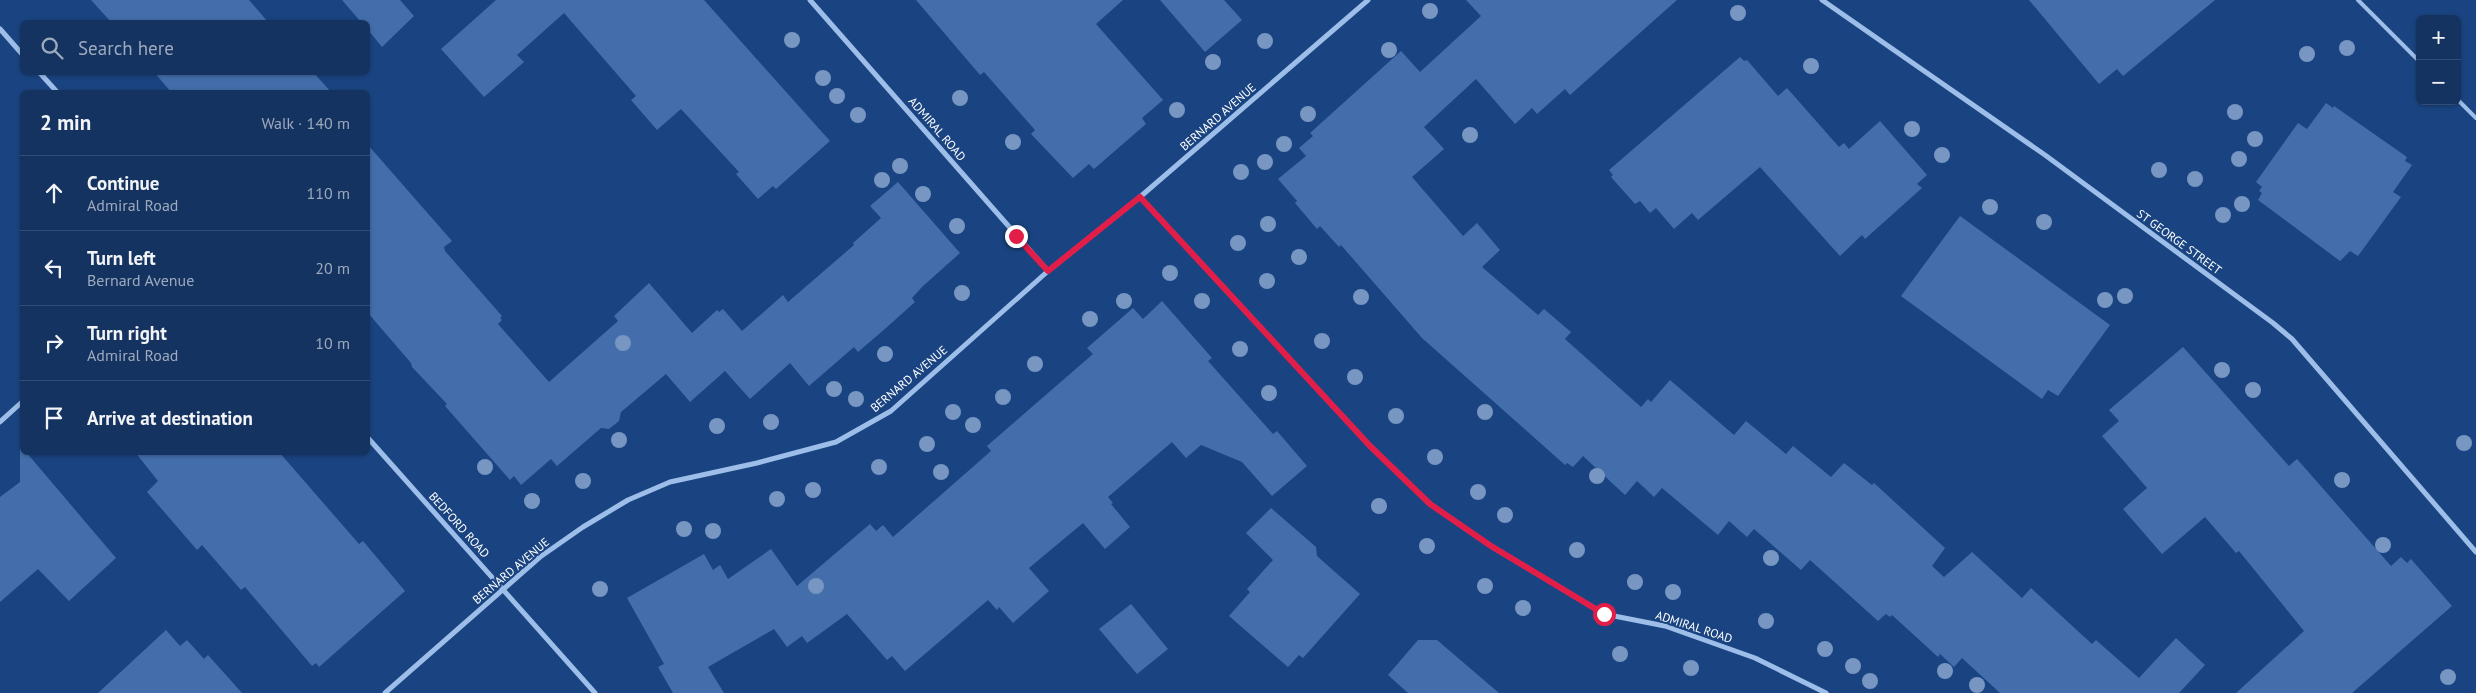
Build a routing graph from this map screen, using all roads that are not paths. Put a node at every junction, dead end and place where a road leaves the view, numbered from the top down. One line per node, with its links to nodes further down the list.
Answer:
1 (810, 0): 13 (street, ADMIRAL ROAD)
2 (1368, 0): 12 (street, BERNARD AVENUE)
3 (1822, 0): 17 (street, ST GEORGE STREET)
4 (2358, 0): 7 (lane)
5 (0, 29): 6 (street)
6 (20, 52)
7 (2418, 60)
8 (42, 75): 9 (street)
9 (55, 90)
10 (2461, 103): 11 (lane)
11 (2476, 118)
12 (1140, 197): 13 (street, BERNARD AVENUE); 21 (street, ADMIRAL ROAD)
13 (1048, 271): 18 (street, BERNARD AVENUE)
14 (20, 404): 15 (street)
15 (0, 422)
16 (370, 440): 18 (street, BEDFORD ROAD)
17 (2476, 552)
18 (504, 590): 19 (street, BERNARD AVENUE); 20 (street, BEDFORD ROAD)
19 (385, 693)
20 (595, 693)
21 (1826, 693)

